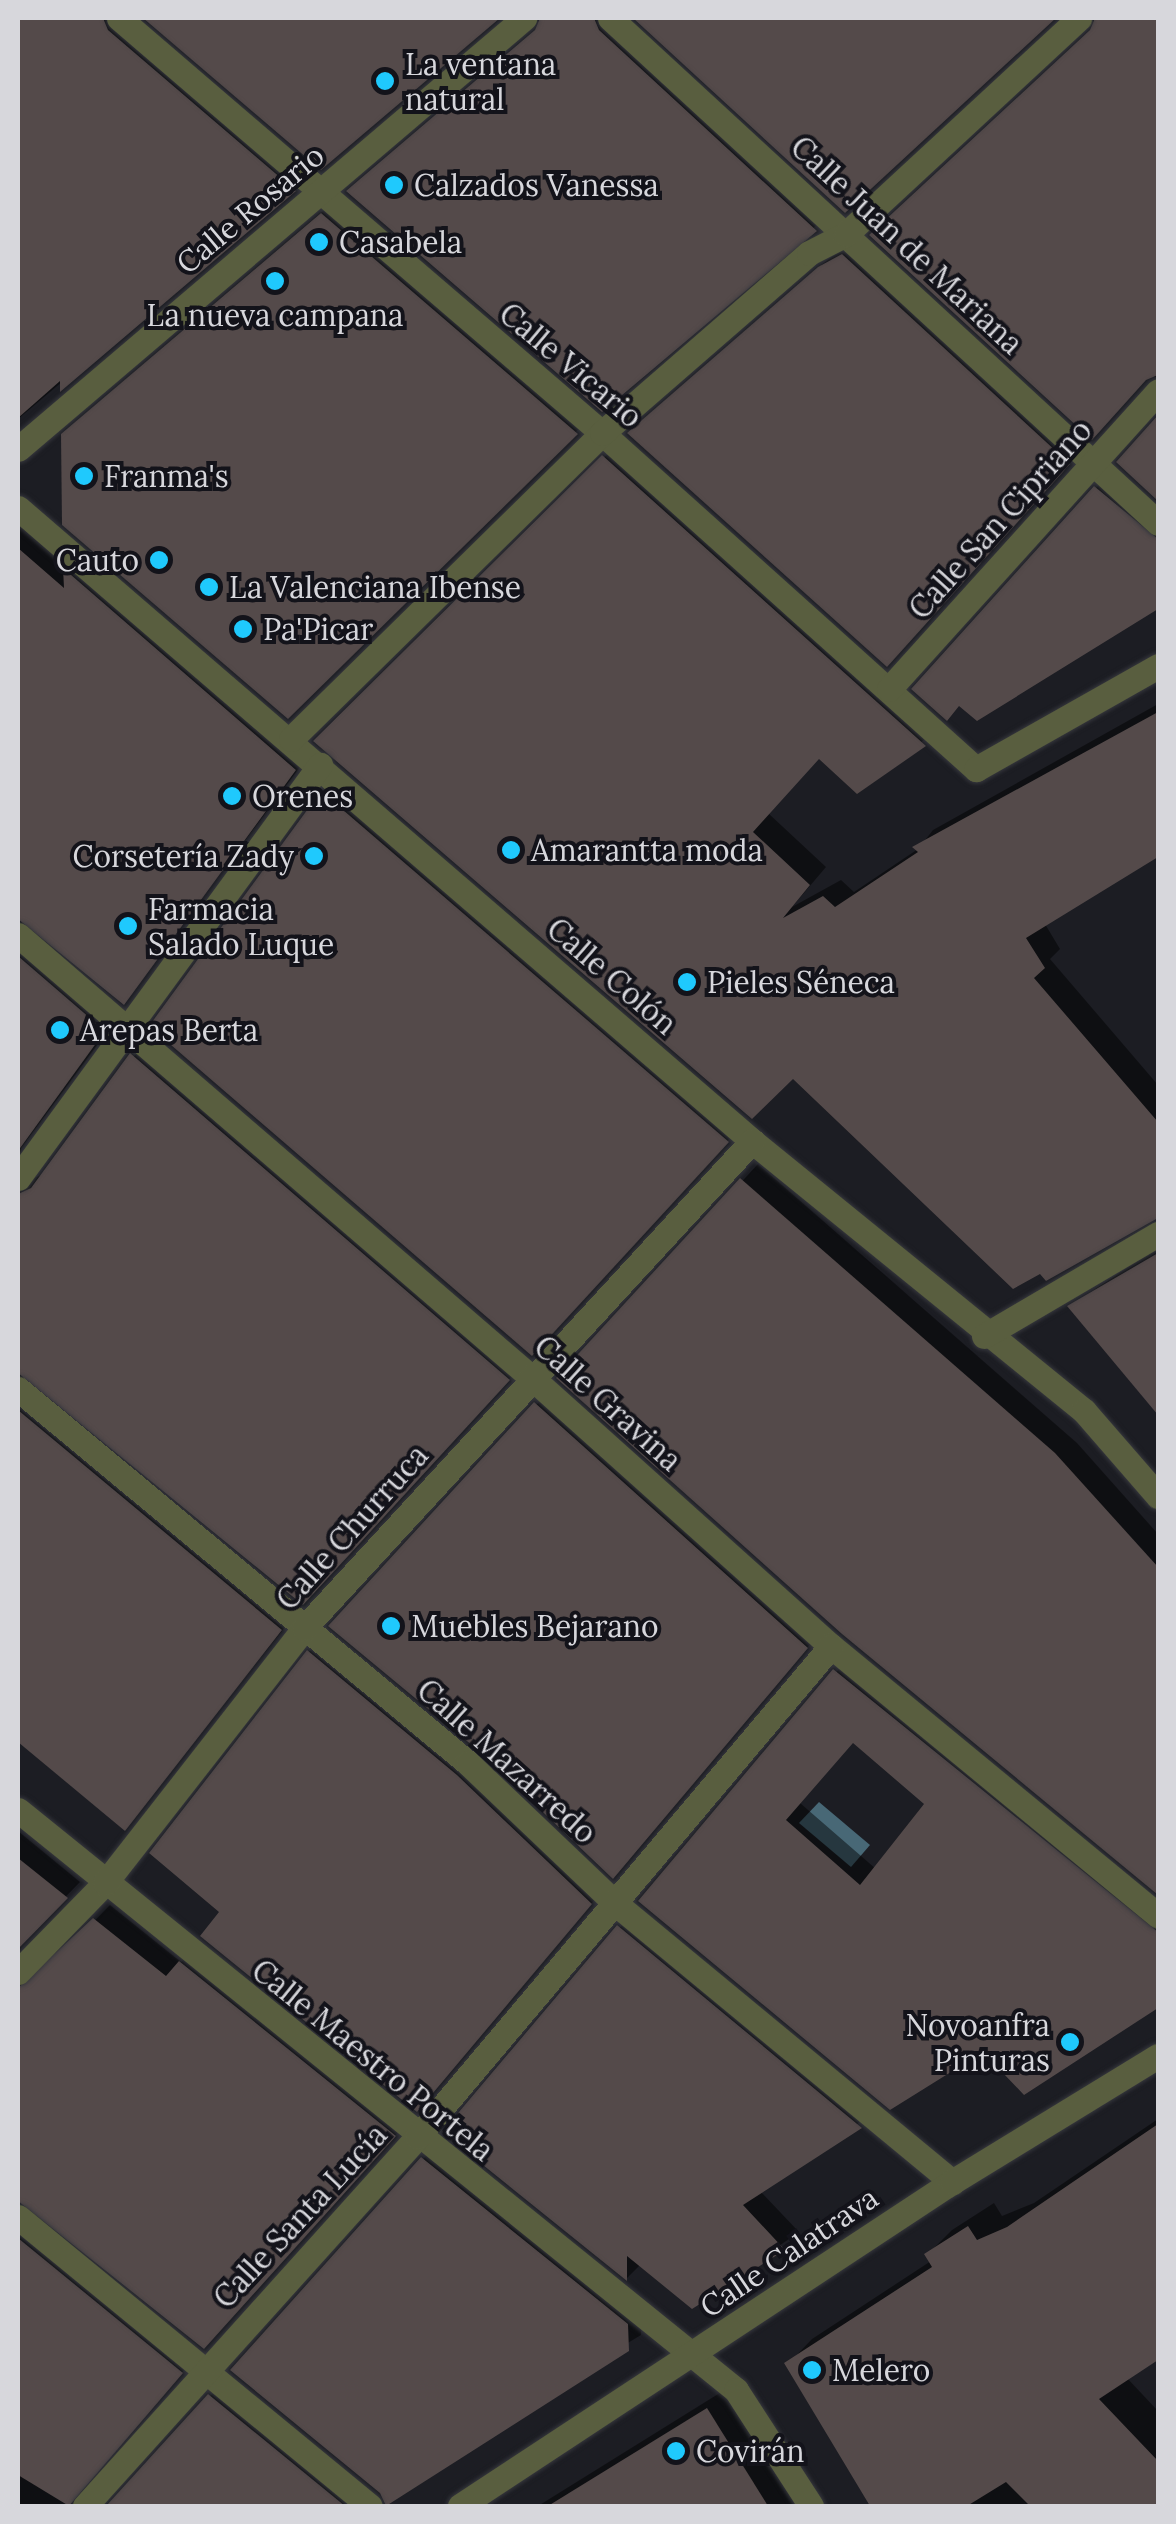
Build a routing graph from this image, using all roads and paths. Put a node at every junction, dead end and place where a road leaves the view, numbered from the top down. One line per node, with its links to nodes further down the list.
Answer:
1 (119, 18): 5 (street, Calle Vicario)
2 (524, 18): 5 (street, Calle Rosario)
3 (610, 18): 6 (street, Calle Juan de Mariana)
4 (1079, 18): 6 (street)
5 (321, 191): 8 (street, Calle Vicario); 9 (street, Calle Rosario)
6 (846, 234): 8 (street); 10 (street, Calle Juan de Mariana)
7 (1158, 392): 10 (street, Calle San Cipriano)
8 (602, 433): 14 (street, Calle Vicario); 15 (street)
9 (18, 449)
10 (1096, 462): 12 (street, Calle Juan de Mariana); 14 (street, Calle San Cipriano)
11 (18, 508): 15 (street, Calle Colón)
12 (1158, 523)
13 (1158, 666): 14 (street, Calle Vicario)
14 (889, 689)
15 (292, 739): 16 (street, Calle Colón)
16 (320, 765): 18 (street); 19 (street, Calle Colón)
17 (18, 934): 18 (street, Calle Gravina)
18 (126, 1026): 20 (street); 23 (street, Calle Gravina)
19 (752, 1141): 22 (street, Calle Colón); 23 (street, Calle Churruca)
20 (18, 1178)
21 (1158, 1234): 22 (street)
22 (984, 1336): 25 (street, Calle Colón)
23 (532, 1378): 26 (street, Calle Churruca); 27 (street, Calle Gravina)
24 (18, 1389): 26 (street, Calle Mazarredo)
25 (1158, 1496)
26 (304, 1628): 29 (street, Calle Churruca); 30 (street, Calle Mazarredo)
27 (831, 1646): 30 (street, Calle Santa Lucía); 31 (street, Calle Gravina)
28 (18, 1810): 29 (street, Calle Maestro Portela)
29 (105, 1883): 32 (street, Calle Churruca); 34 (street, Calle Maestro Portela)
30 (615, 1903): 34 (street, Calle Santa Lucía); 35 (street, Calle Mazarredo)
31 (1158, 1916)
32 (18, 1972)
33 (1158, 2056): 35 (street, Calle Calatrava)
34 (417, 2138): 37 (street, Calle Maestro Portela); 38 (street, Calle Santa Lucía)
35 (952, 2182): 37 (street, Calle Calatrava)
36 (18, 2217): 38 (street)
37 (689, 2358): 41 (street, Calle Calatrava); 42 (street, Calle Maestro Portela)
38 (202, 2370): 39 (street, Calle Santa Lucía); 40 (street)
39 (85, 2506)
40 (370, 2506)
41 (460, 2506)
42 (810, 2506)

